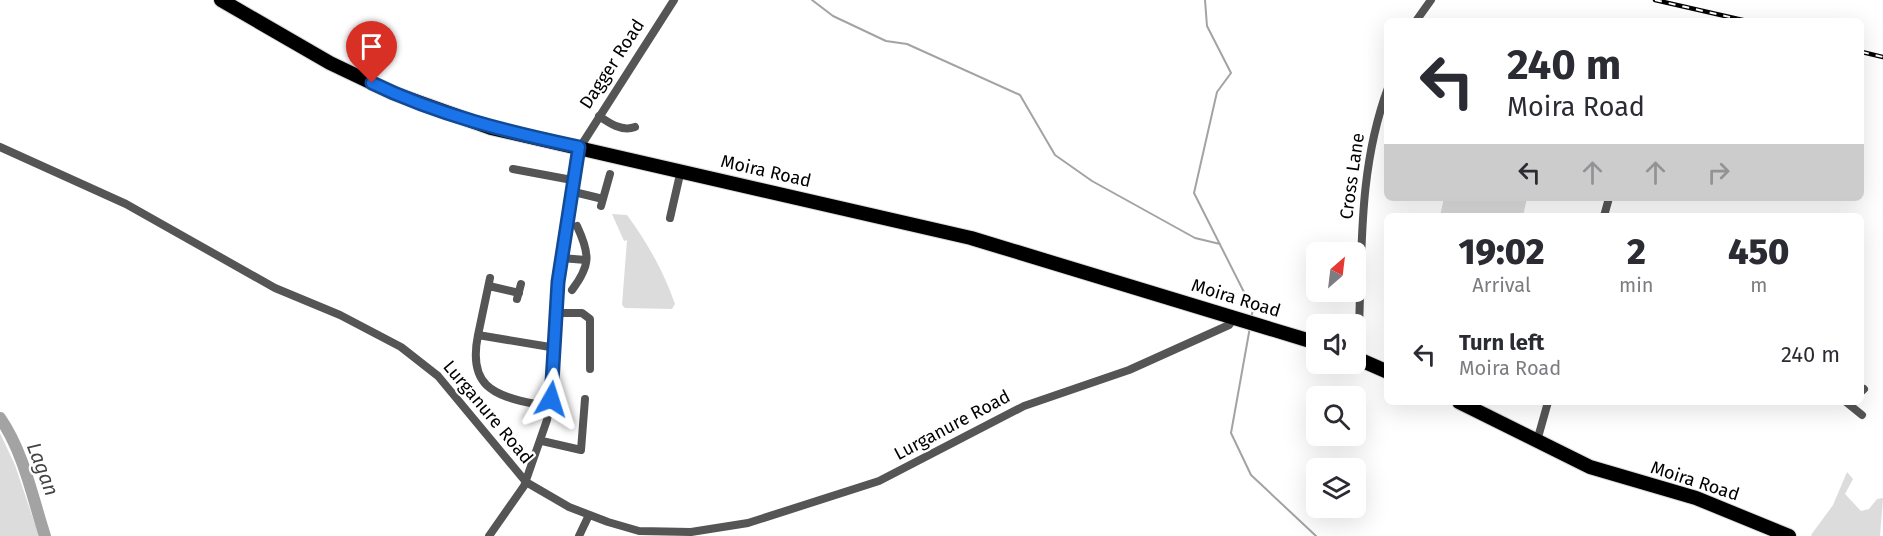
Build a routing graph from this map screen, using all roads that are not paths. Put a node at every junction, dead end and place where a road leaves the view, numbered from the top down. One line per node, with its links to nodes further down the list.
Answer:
1 (221, 0): 9 (highway, Moira Road)
2 (674, 0): 6 (street, Dagger Road)
3 (1431, 0): 4 (street)
4 (1418, 18)
5 (1384, 101): 22 (street, Cross Lane)
6 (599, 116): 7 (street); 9 (street, Dagger Road)
7 (635, 127)
8 (0, 147): 38 (street, Lurganure Road)
9 (579, 147): 10 (highway, Moira Road); 13 (street)
10 (681, 170): 15 (street); 23 (highway, Moira Road)
11 (518, 172): 13 (street)
12 (610, 174): 14 (street)
13 (572, 180): 14 (street)
14 (570, 191): 17 (street)
15 (670, 218)
16 (577, 226): 18 (street)
17 (561, 258): 18 (street); 21 (street)
18 (586, 260): 20 (street)
19 (521, 284): 24 (street)
20 (572, 290)
21 (556, 313): 26 (street); 28 (street)
22 (1360, 314)
23 (1245, 320): 25 (highway, Moira Road); 39 (street, Lurganure Road)
24 (478, 335): 26 (street); 31 (street)
25 (1306, 339)
26 (556, 348): 36 (street)
27 (1366, 362): 29 (highway)
28 (590, 369)
29 (1384, 370)
30 (585, 399): 36 (street)
31 (536, 404)
32 (1465, 405): 37 (highway, Moira Road)
33 (1547, 405): 37 (street)
34 (1852, 405): 35 (street)
35 (1862, 415)
36 (542, 441): 38 (street)
37 (1537, 441): 42 (highway, Moira Road)
38 (526, 482): 39 (street, Lurganure Road); 40 (street)
39 (589, 515): 41 (street)
40 (489, 536)
41 (579, 536)
42 (1789, 536)

